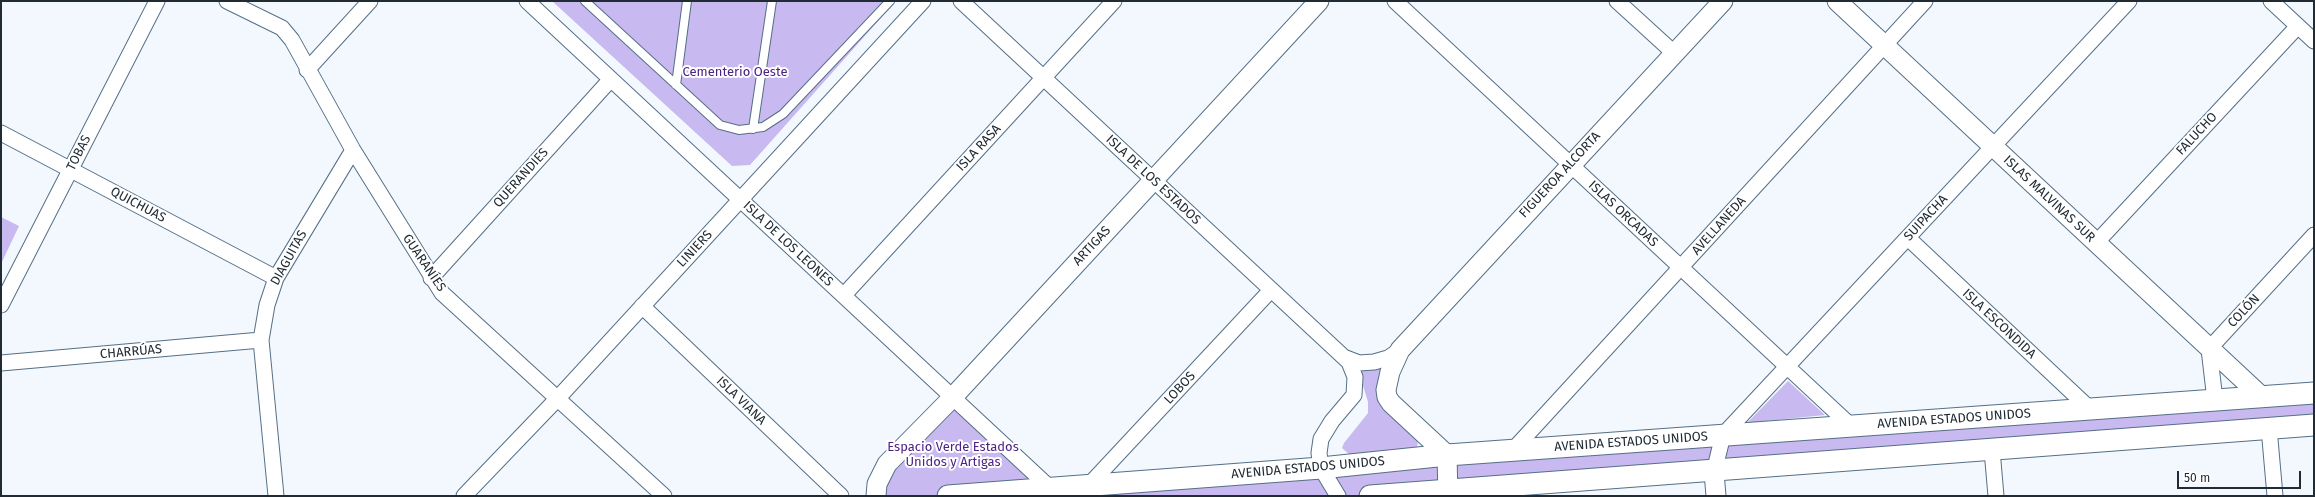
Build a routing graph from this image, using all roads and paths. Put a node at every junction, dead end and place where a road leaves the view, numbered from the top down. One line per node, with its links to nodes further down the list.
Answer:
1 (157, 1): 33 (street, TOBAS)
2 (227, 1): 24 (street, GUARANÍES)
3 (370, 1): 24 (street)
4 (527, 1): 26 (street, ISLA DE LOS LEONES)
5 (585, 1): 27 (lane)
6 (687, 1): 27 (lane)
7 (772, 1): 28 (lane)
8 (890, 1): 28 (lane)
9 (923, 1): 35 (street, LINIERS)
10 (962, 1): 25 (street, ISLA DE LOS ESTADOS)
11 (1114, 1): 25 (street, ISLA RASA)
12 (1319, 1): 34 (street, ARTIGAS)
13 (1395, 1): 32 (street, ISLAS ORCADAS)
14 (1617, 1): 23 (street)
15 (1723, 1): 23 (street, FIGUEROA ALCORTA)
16 (1837, 1): 22 (street, ISLAS MALVINAS SUR)
17 (1926, 1): 22 (street, AVELLANEDA)
18 (2129, 1): 30 (street, SUIPACHA)
19 (2271, 1): 20 (street)
20 (2298, 26): 21 (street); 38 (street, FALUCHO)
21 (2314, 40)
22 (1884, 46): 30 (street, ISLAS MALVINAS SUR); 39 (street, AVELLANEDA)
23 (1674, 54): 32 (street, FIGUEROA ALCORTA)
24 (306, 70): 31 (street, GUARANÍES)
25 (1044, 78): 34 (street, ISLA DE LOS ESTADOS); 43 (street, ISLA RASA)
26 (611, 79): 35 (street, ISLA DE LOS LEONES); 41 (street, QUERANDIES)
27 (676, 85): 28 (lane)
28 (753, 129)
29 (1, 133): 33 (street, QUICHUAS)
30 (1993, 147): 37 (street, SUIPACHA); 38 (street, ISLAS MALVINAS SUR)
31 (352, 150): 40 (street, DIAGUITAS); 41 (street, GUARANÍES)
32 (1570, 165): 39 (street, ISLAS ORCADAS); 48 (street, FIGUEROA ALCORTA)
33 (70, 170): 40 (street, QUICHUAS); 44 (street, TOBAS)
34 (1153, 180): 42 (street, ISLA DE LOS ESTADOS); 55 (street, ARTIGAS)
35 (741, 200): 43 (street, ISLA DE LOS LEONES); 45 (street, LINIERS)
36 (2314, 235): 47 (street, COLÓN)
37 (1908, 238): 51 (street, SUIPACHA); 57 (street, ISLA ESCONDIDA)
38 (2096, 243): 47 (street, ISLAS MALVINAS SUR)
39 (1681, 268): 51 (street, ISLAS ORCADAS); 62 (street, AVELLANEDA)
40 (276, 278): 46 (street, DIAGUITAS)
41 (431, 278): 54 (street, GUARANÍES)
42 (1271, 290): 49 (street, ISLA DE LOS ESTADOS); 67 (street, LOBOS)
43 (844, 295): 55 (street, ISLA DE LOS LEONES)
44 (1, 305)
45 (642, 306): 54 (street, LINIERS); 73 (street, ISLA VIANA)
46 (261, 340): 50 (street, CHARRÚAS); 70 (street, DIAGUITAS)
47 (2209, 348): 53 (street, ISLAS MALVINAS SUR); 56 (street)
48 (1400, 350): 49 (street, ISLA DE LOS ESTADOS); 64 (street)
49 (1346, 358): 65 (street, ISLA DE LOS ESTADOS)
50 (1, 363)
51 (1787, 367): 59 (street, ISLAS ORCADAS); 61 (street, SUIPACHA)
52 (2314, 393): 53 (main road, AVENIDA ESTADOS UNIDOS)
53 (2262, 397): 56 (main road, AVENIDA ESTADOS UNIDOS)
54 (558, 398): 71 (street, LINIERS); 72 (street, GUARANÍES)
55 (952, 398): 68 (street, ISLA DE LOS LEONES); 74 (street, ARTIGAS)
56 (2215, 400): 57 (main road, AVENIDA ESTADOS UNIDOS)
57 (2090, 409): 59 (main road, AVENIDA ESTADOS UNIDOS)
58 (2314, 425): 60 (main road)
59 (1851, 426): 61 (main road, AVENIDA ESTADOS UNIDOS)
60 (2269, 428): 63 (main road); 80 (street)
61 (1723, 435): 62 (main road, AVENIDA ESTADOS UNIDOS); 66 (street)
62 (1513, 450): 64 (main road, AVENIDA ESTADOS UNIDOS)
63 (1992, 450): 66 (main road); 79 (street)
64 (1447, 455): 65 (main road, AVENIDA ESTADOS UNIDOS); 69 (street)
65 (1322, 468): 67 (main road, AVENIDA ESTADOS UNIDOS); 76 (street)
66 (1714, 472): 69 (main road); 78 (street)
67 (1089, 485): 68 (main road, AVENIDA ESTADOS UNIDOS)
68 (1049, 487): 75 (main road, AVENIDA ESTADOS UNIDOS)
69 (1448, 493): 77 (main road)
70 (276, 496)
71 (464, 496)
72 (664, 496)
73 (841, 496)
74 (876, 496)
75 (948, 496)
76 (1338, 496)
77 (1370, 496)
78 (1716, 496)
79 (1996, 496)
80 (2275, 496)

